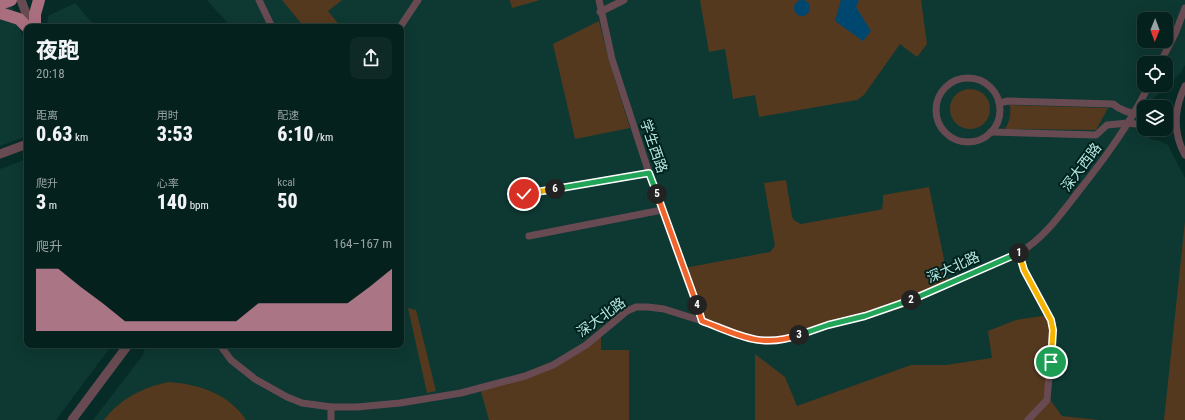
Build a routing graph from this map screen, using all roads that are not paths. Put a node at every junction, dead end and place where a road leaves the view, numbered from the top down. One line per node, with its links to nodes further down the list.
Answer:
1 (11, 0): 8 (main road)
2 (21, 0): 13 (street)
3 (39, 0): 14 (main road)
4 (259, 0): 15 (street)
5 (418, 0): 16 (street)
6 (599, 0): 10 (street, 学生西路)
7 (624, 0): 10 (street)
8 (0, 4)
9 (1185, 8): 17 (street)
10 (600, 12): 30 (street, 学生西路)
11 (0, 13): 12 (main road)
12 (24, 24)
13 (30, 24)
14 (35, 24)
15 (271, 24)
16 (402, 24)
17 (1164, 56)
18 (1185, 86): 22 (street)
19 (1145, 92): 21 (street, 深大西路)
20 (999, 103): 21 (street); 26 (street); 26 (street)
21 (1134, 114): 23 (street, 深大西路)
22 (1176, 116): 25 (street)
23 (1128, 123): 24 (street); 26 (street); 34 (street, 深大西路)
24 (1137, 124)
25 (1176, 127): 29 (street)
26 (991, 132)
27 (24, 145): 28 (street)
28 (0, 154)
29 (1185, 155)
30 (649, 173): 31 (street); 32 (street, 学生西路)
31 (524, 194)
32 (662, 210): 33 (street); 35 (street, 学生西路)
33 (529, 236)
34 (1019, 252): 35 (street, 深大北路); 41 (street)
35 (702, 321): 38 (street, 深大北路)
36 (126, 348): 39 (street)
37 (222, 348): 38 (street, 深大北路)
38 (331, 408): 40 (street)
39 (72, 420)
40 (331, 420)
41 (1028, 420)

